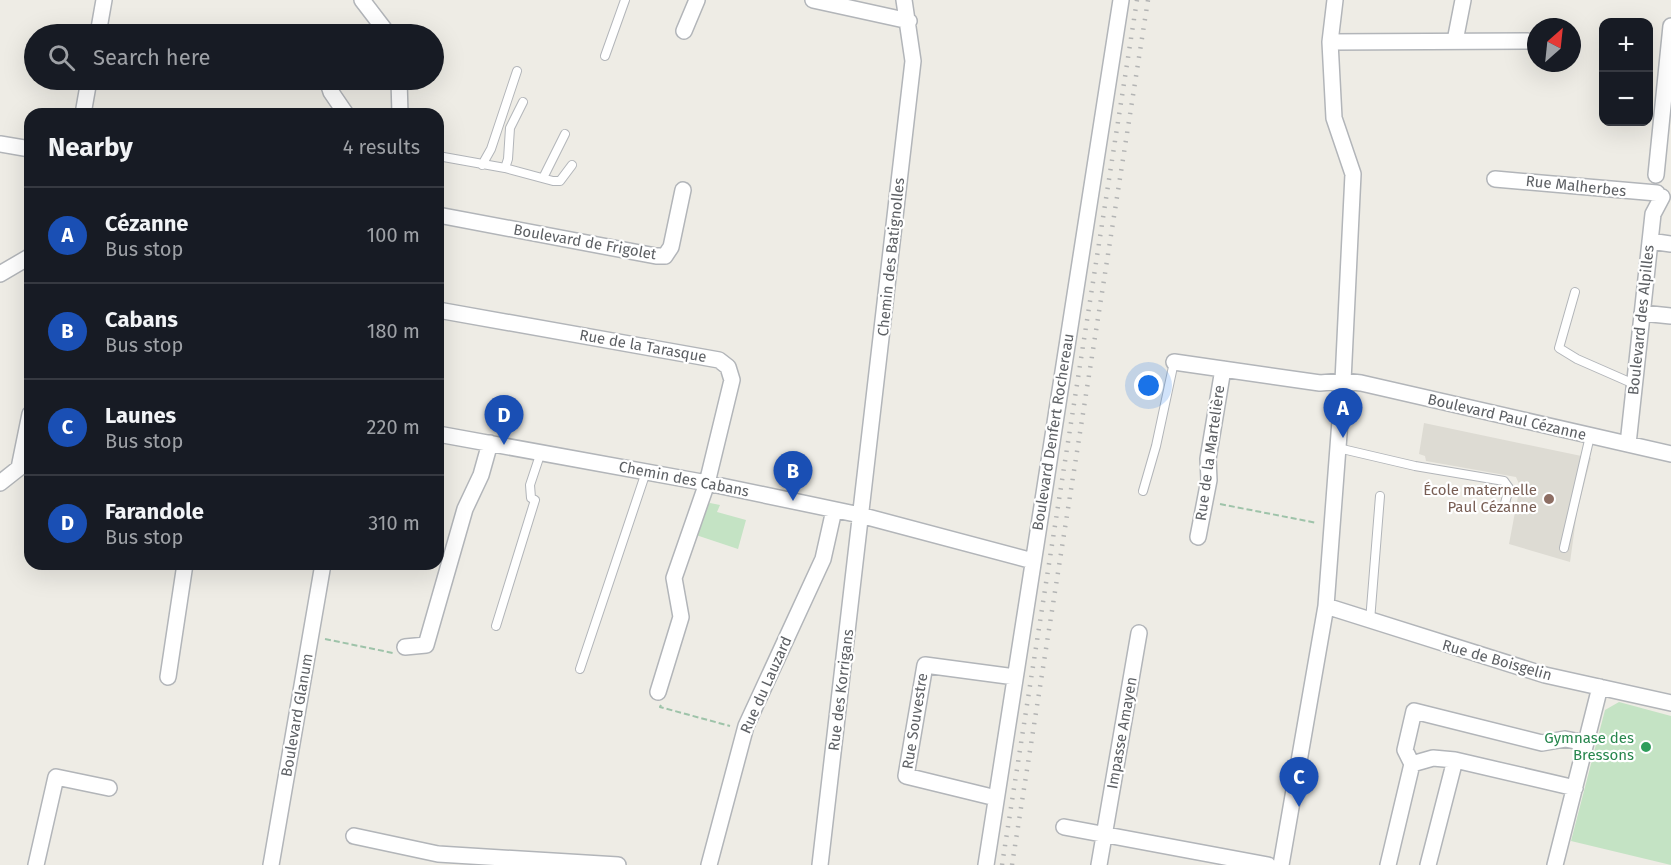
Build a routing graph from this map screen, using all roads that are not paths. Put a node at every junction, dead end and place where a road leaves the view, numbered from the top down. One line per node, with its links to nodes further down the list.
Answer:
1 (104, 0): 11 (street)
2 (362, 0): 12 (street)
3 (625, 0): 18 (lane)
4 (697, 0): 14 (street)
5 (813, 0): 10 (street)
6 (904, 0): 10 (street, Chemin des Batignolles)
7 (1121, 0): 70 (street, Boulevard Denfert Rochereau)
8 (1335, 0): 17 (street)
9 (1463, 0): 15 (street)
10 (909, 21): 67 (street, Chemin des Batignolles)
11 (100, 24)
12 (380, 24)
13 (1671, 26): 34 (street)
14 (684, 32)
15 (1455, 41): 16 (street); 17 (street)
16 (1527, 41)
17 (1330, 42): 50 (street)
18 (605, 56)
19 (517, 71): 31 (lane)
20 (87, 90): 24 (street)
21 (330, 90): 25 (street)
22 (399, 90): 26 (street)
23 (523, 102): 33 (lane)
24 (84, 108)
25 (342, 108)
26 (400, 108)
27 (565, 134): 35 (lane)
28 (0, 144): 29 (street)
29 (24, 148)
30 (444, 157): 31 (lane)
31 (482, 165): 33 (lane)
32 (572, 165): 35 (lane)
33 (505, 168): 35 (lane)
34 (1664, 172): 38 (street)
35 (543, 178)
36 (1495, 179): 38 (street, Rue Malherbes)
37 (683, 190): 39 (street, Boulevard de Frigolet)
38 (1663, 196): 40 (street, Boulevard des Alpilles)
39 (444, 216)
40 (1650, 241): 41 (street); 46 (street, Boulevard des Alpilles)
41 (1671, 244)
42 (24, 260): 43 (street)
43 (0, 274)
44 (1575, 292): 51 (lane)
45 (444, 311): 62 (street, Rue de la Tarasque)
46 (1642, 313): 47 (street); 51 (street, Boulevard des Alpilles)
47 (1671, 316)
48 (1174, 362): 49 (street, Rue de la Martelière); 63 (lane)
49 (1223, 369): 50 (street, Rue de la Martelière); 68 (street, Rue de la Martelière)
50 (1342, 381): 53 (street, Boulevard Paul Cézanne); 56 (street)
51 (1635, 384): 55 (street, Boulevard des Alpilles)
52 (444, 435): 54 (street, Chemin des Cabans)
53 (1590, 436): 55 (street, Boulevard Paul Cézanne); 69 (lane)
54 (490, 443): 58 (street, Chemin des Cabans); 77 (street)
55 (1628, 444): 59 (street, Boulevard Paul Cézanne)
56 (1336, 448): 65 (lane); 73 (street)
57 (24, 449): 61 (street)
58 (541, 452): 60 (street, Chemin des Cabans); 75 (lane)
59 (1671, 454)
60 (646, 472): 62 (street, Chemin des Cabans); 78 (lane)
61 (0, 483)
62 (707, 483): 66 (street, Chemin des Cabans); 82 (street, Rue de la Tarasque)
63 (1143, 491)
64 (1380, 496): 74 (lane)
65 (1504, 507)
66 (834, 510): 67 (street, Chemin des Cabans); 96 (street, Rue du Lauzard)
67 (860, 515): 70 (street, Chemin des Cabans); 97 (street, Rue des Korrigans)
68 (1198, 537)
69 (1564, 548)
70 (1033, 561): 80 (street, Boulevard Denfert Rochereau)
71 (184, 570): 79 (street)
72 (322, 570): 94 (street, Boulevard Glanum)
73 (1326, 606): 74 (street, Rue de Boisgelin); 101 (street)
74 (1370, 621): 81 (street, Rue de Boisgelin)
75 (496, 626)
76 (1139, 633): 91 (street, Impasse Amayen)
77 (405, 647)
78 (580, 669)
79 (168, 677)
80 (1015, 677): 89 (street, Boulevard Denfert Rochereau); 89 (street, Rue Souvestre)
81 (1600, 687): 83 (street, Rue de Boisgelin); 84 (street)
82 (658, 692)
83 (1671, 703)
84 (1586, 743): 86 (street); 87 (street)
85 (1455, 760): 86 (street); 87 (street); 103 (street)
86 (1412, 764): 102 (street)
87 (1575, 788): 104 (street)
88 (109, 789): 93 (street)
89 (996, 798): 98 (street, Boulevard Denfert Rochereau)
90 (1064, 827): 91 (street)
91 (1105, 833): 99 (street, Impasse Amayen); 100 (street)
92 (354, 836): 95 (street)
93 (36, 865)
94 (271, 865)
95 (618, 865)
96 (709, 865)
97 (820, 865)
98 (986, 865)
99 (1100, 865)
100 (1268, 865)
101 (1281, 865)
102 (1388, 865)
103 (1428, 865)
104 (1555, 865)

